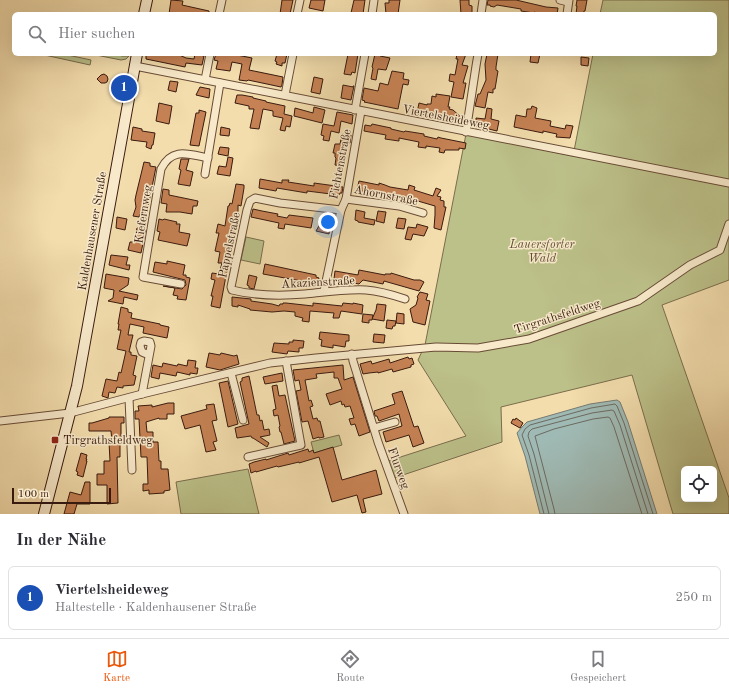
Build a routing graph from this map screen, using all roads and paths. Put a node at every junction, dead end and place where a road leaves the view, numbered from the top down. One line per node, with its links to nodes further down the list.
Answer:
1 (147, 0): 8 (main road)
2 (222, 0): 9 (street)
3 (300, 0): 10 (street)
4 (374, 0): 11 (street)
5 (483, 0): 12 (street)
6 (560, 0): 7 (street)
7 (568, 1): 13 (street)
8 (144, 12)
9 (219, 12)
10 (297, 12)
11 (372, 12)
12 (481, 12)
13 (566, 12)
14 (137, 56): 19 (main road, Kaldenhausener Straße)
15 (210, 56): 20 (street)
16 (292, 56): 22 (street)
17 (365, 56): 23 (street, Fichtenstraße)
18 (478, 56): 24 (street)
19 (135, 66): 20 (street, Viertelsheideweg); 42 (main road, Kaldenhausener Straße)
20 (205, 80): 21 (street, Viertelsheideweg)
21 (220, 83): 22 (street, Viertelsheideweg); 25 (street)
22 (286, 96): 23 (street, Viertelsheideweg)
23 (358, 111): 24 (street, Viertelsheideweg); 28 (street, Fichtenstraße)
24 (466, 132): 27 (street, Viertelsheideweg)
25 (208, 158): 26 (street); 32 (street, Kiefernweg)
26 (205, 174)
27 (729, 183)
28 (346, 199): 29 (street, Fichtenstraße); 30 (street, Ahornstraße)
29 (342, 210): 33 (street, Pappelstraße); 34 (street, Fichtenstraße)
30 (422, 213)
31 (729, 224): 36 (street, Tirgrathsfeldweg)
32 (181, 284)
33 (232, 290): 34 (street, Akazienstraße)
34 (324, 291): 35 (street, Akazienstraße)
35 (405, 298)
36 (352, 354): 38 (street, Tirgrathsfeldweg); 46 (street, Flurweg)
37 (149, 355): 40 (street)
38 (286, 361): 39 (street, Tirgrathsfeldweg); 47 (street)
39 (231, 373): 40 (street, Tirgrathsfeldweg); 43 (street)
40 (142, 394): 41 (street, Tirgrathsfeldweg)
41 (129, 398): 42 (street, Tirgrathsfeldweg); 48 (street)
42 (69, 417): 44 (street, Tirgrathsfeldweg); 49 (main road, Kaldenhausener Straße)
43 (243, 420)
44 (0, 422)
45 (395, 422): 46 (street)
46 (374, 428): 50 (street, Flurweg)
47 (248, 457)
48 (132, 470)
49 (44, 514)
50 (404, 514)

